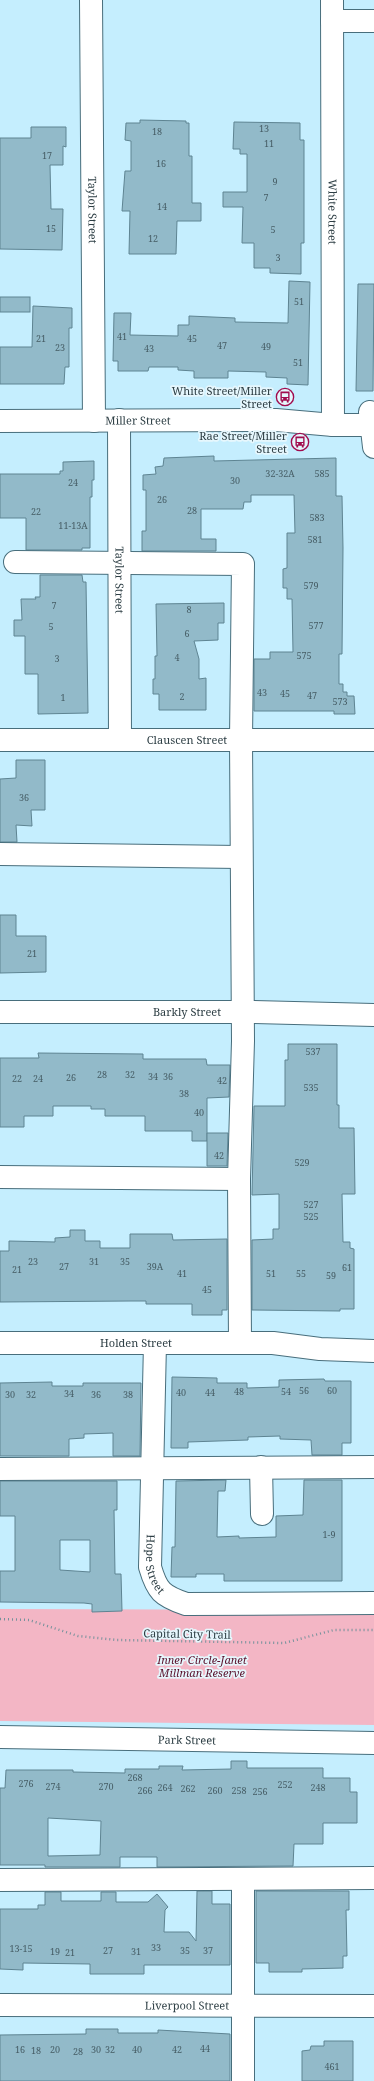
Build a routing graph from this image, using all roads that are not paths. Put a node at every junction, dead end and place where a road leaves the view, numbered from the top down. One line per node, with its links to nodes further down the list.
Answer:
1 (91, 0): 8 (street, Taylor Street)
2 (332, 11): 3 (street); 5 (street, White Street)
3 (374, 21)
4 (372, 418): 5 (street, Miller Street); 9 (street)
5 (333, 419): 6 (street, Miller Street)
6 (118, 420): 8 (street, Miller Street); 11 (street, Taylor Street)
7 (0, 421): 8 (street, Miller Street)
8 (94, 421)
9 (374, 446)
10 (15, 562): 11 (street)
11 (119, 564): 12 (street, Taylor Street); 13 (street)
12 (120, 739): 13 (street, Clauscen Street); 14 (street, Clauscen Street)
13 (241, 739): 15 (street, Clauscen Street); 17 (street)
14 (0, 740)
15 (374, 740)
16 (0, 854): 17 (street)
17 (240, 857): 19 (street)
18 (0, 1012): 19 (street, Barkly Street)
19 (242, 1012): 20 (street, Barkly Street); 22 (street)
20 (374, 1015)
21 (0, 1178): 22 (street)
22 (240, 1179): 26 (street)
23 (374, 1336): 27 (street, Holden Street)
24 (0, 1343): 25 (street, Holden Street)
25 (156, 1343): 26 (street, Holden Street); 29 (street, Hope Street)
26 (240, 1343): 27 (street, Holden Street)
27 (273, 1344): 28 (street, Holden Street)
28 (374, 1351)
29 (153, 1467): 30 (street); 32 (street); 34 (street, Hope Street)
30 (262, 1467): 31 (street); 33 (street)
31 (374, 1467)
32 (0, 1469)
33 (262, 1514)
34 (374, 1603)
35 (0, 1737): 36 (street, Park Street)
36 (374, 1743)
37 (374, 1878): 38 (street)
38 (243, 1879): 39 (street); 41 (street)
39 (0, 1880)
40 (0, 2005): 41 (street, Liverpool Street)
41 (243, 2006): 42 (street, Liverpool Street); 43 (street)
42 (374, 2006)
43 (243, 2081)

